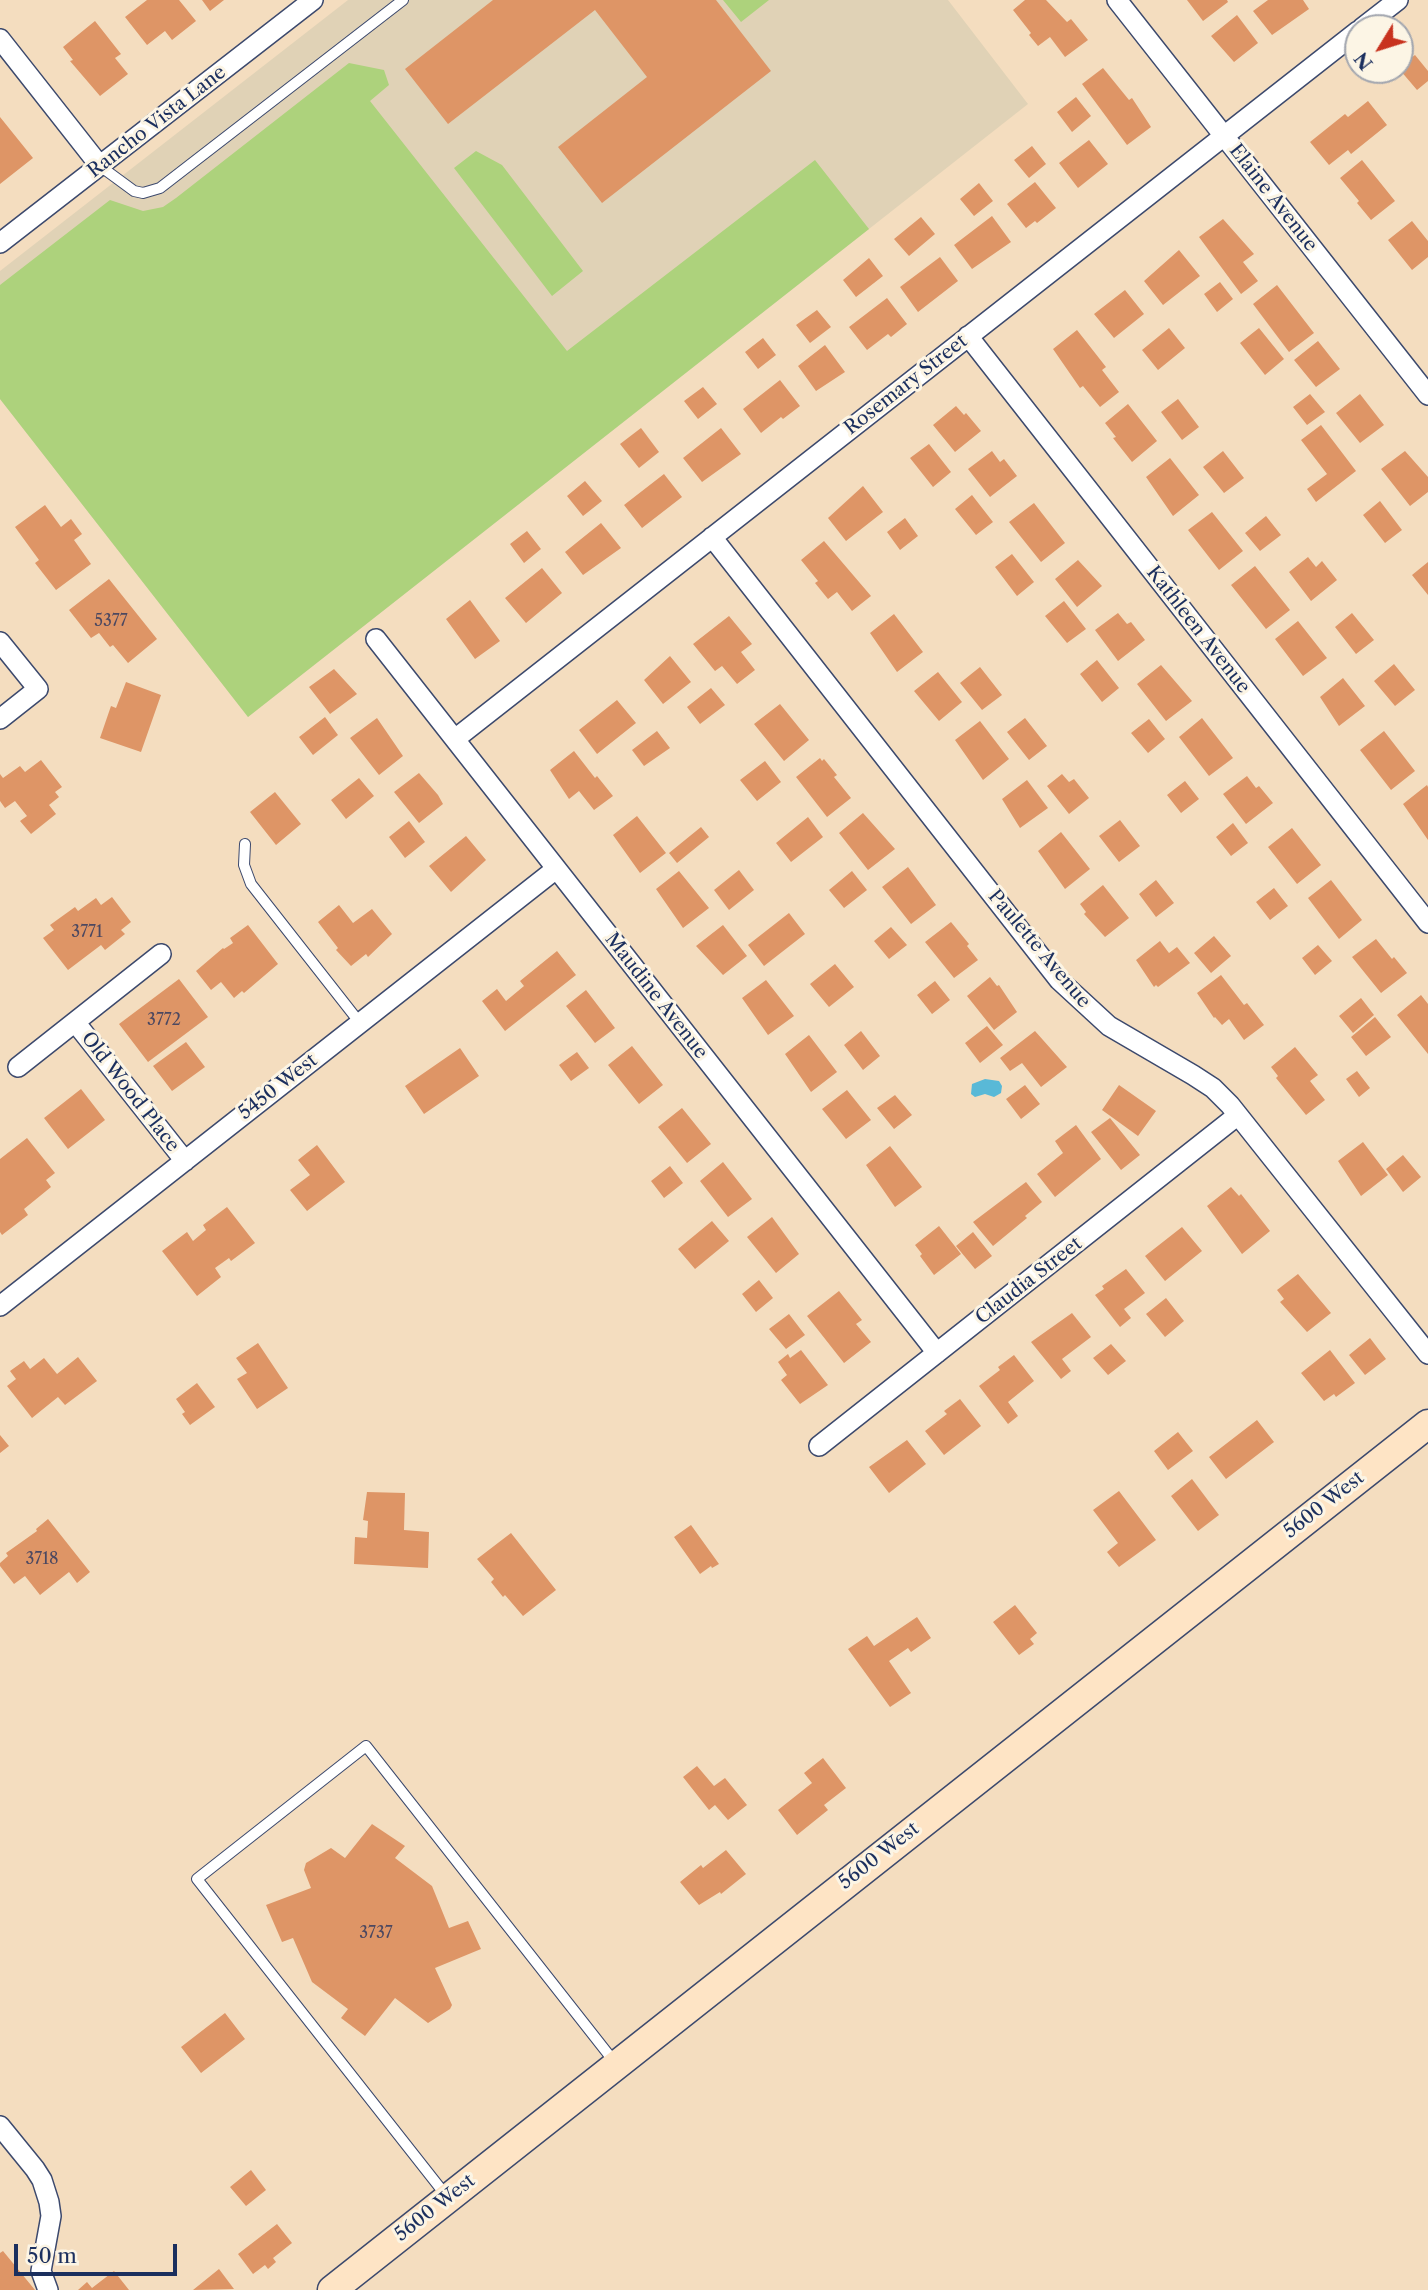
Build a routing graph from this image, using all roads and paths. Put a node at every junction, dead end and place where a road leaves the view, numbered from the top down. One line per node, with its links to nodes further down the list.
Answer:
1 (313, 0): 9 (street, Rancho Vista Lane)
2 (403, 0): 9 (lane)
3 (1117, 0): 8 (street, Elaine Avenue)
4 (1398, 0): 5 (street, Rosemary Street)
5 (1380, 14)
6 (0, 39): 9 (street)
7 (1344, 42): 8 (street, Rosemary Street)
8 (1224, 136): 11 (street, Rosemary Street); 12 (street, Elaine Avenue)
9 (100, 166): 10 (street, Rancho Vista Lane)
10 (0, 243)
11 (968, 336): 13 (street, Rosemary Street); 20 (street, Kathleen Avenue)
12 (1428, 396)
13 (712, 537): 17 (street, Rosemary Street); 25 (street, Paulette Avenue)
14 (376, 639): 17 (street, Maudine Avenue)
15 (0, 642): 16 (street)
16 (0, 719)
17 (455, 739): 19 (street, Maudine Avenue)
18 (245, 844): 23 (lane)
19 (556, 869): 23 (street, 5450 West); 28 (street, Maudine Avenue)
20 (1428, 923)
21 (161, 954): 22 (street, Old Wood Place)
22 (75, 1022): 24 (street, Old Wood Place); 26 (street, Old Wood Place)
23 (360, 1023): 26 (street, 5450 West)
24 (18, 1067)
25 (1238, 1115): 28 (street, Claudia Street); 29 (street, Paulette Avenue)
26 (185, 1161): 27 (street, 5450 West)
27 (0, 1306)
28 (937, 1353): 31 (street, Claudia Street)
29 (1428, 1354)
30 (1428, 1424): 32 (main road, 5600 West)
31 (819, 1446)
32 (616, 2065): 34 (main road, 5600 West); 34 (lane)
33 (0, 2126): 35 (street)
34 (448, 2198): 36 (main road, 5600 West)
35 (48, 2290)
36 (332, 2290)

